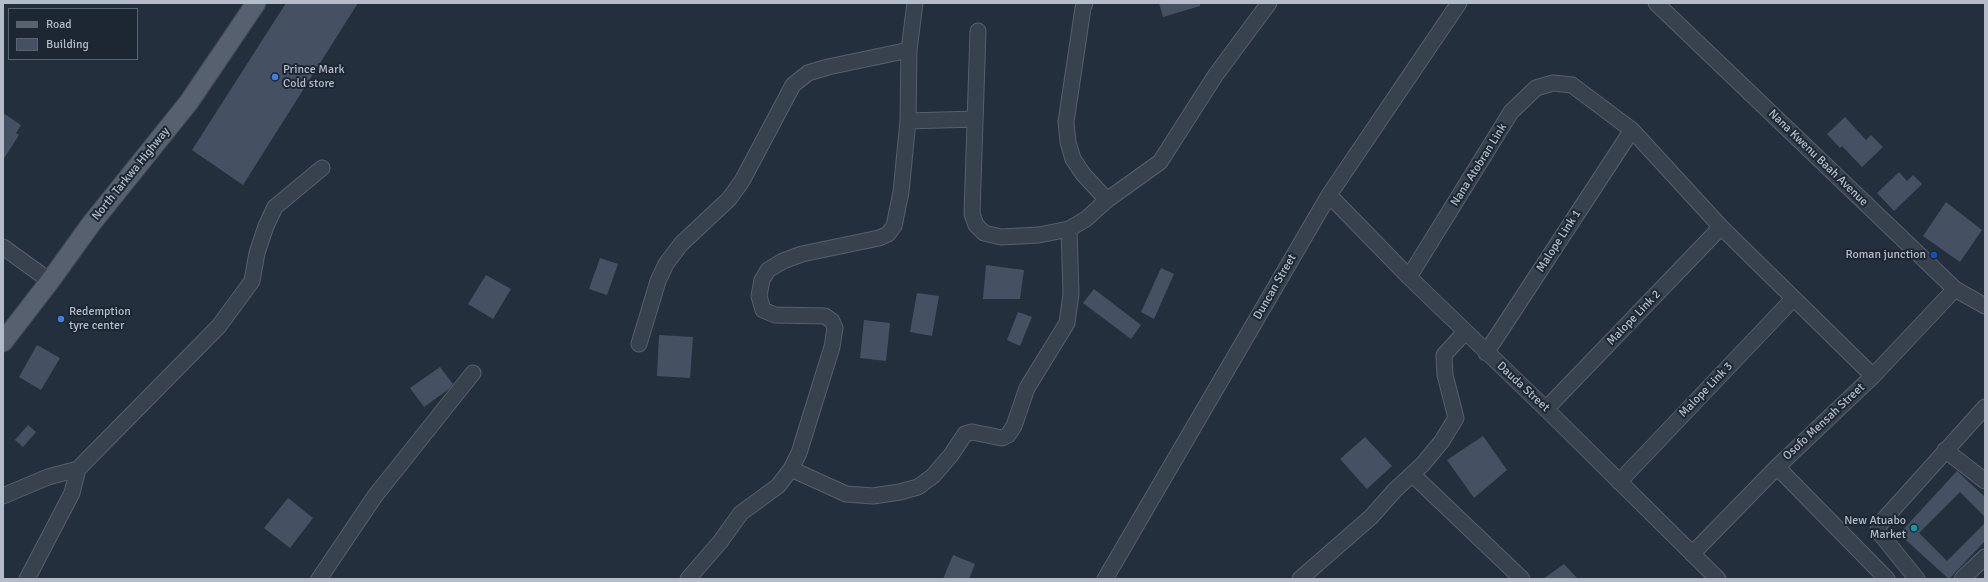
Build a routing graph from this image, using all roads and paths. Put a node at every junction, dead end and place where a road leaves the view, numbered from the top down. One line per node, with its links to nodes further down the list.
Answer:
1 (256, 3): 19 (main road, North Tarkwa Highway)
2 (915, 3): 8 (street)
3 (1085, 3): 14 (street)
4 (1269, 3): 14 (street)
5 (1459, 3): 13 (street, Duncan Street)
6 (1656, 3): 20 (street, Nana Kwenu Baah Avenue)
7 (978, 32): 9 (street)
8 (909, 50): 10 (street); 25 (street)
9 (975, 119): 10 (street); 16 (street)
10 (908, 120): 34 (street)
11 (1632, 130): 15 (street); 18 (street, Nana Atobran Link); 26 (street, Malope Link 1)
12 (322, 168): 33 (street)
13 (1329, 195): 18 (street, Dauda Street); 44 (street, Duncan Street)
14 (1107, 200): 16 (street)
15 (1721, 227): 21 (street); 30 (street, Malope Link 2)
16 (1069, 229): 34 (street)
17 (4, 249): 19 (street)
18 (1409, 277): 23 (street, Dauda Street)
19 (50, 281): 24 (main road, North Tarkwa Highway)
20 (1955, 289): 22 (street, Nana Kwenu Baah Avenue); 28 (street, Osofo Mensah Street)
21 (1793, 299): 28 (street); 37 (street, Malope Link 3)
22 (1985, 306)
23 (1465, 332): 26 (street, Dauda Street); 35 (street)
24 (3, 342)
25 (639, 344)
26 (1486, 353): 30 (street, Dauda Street)
27 (473, 373): 42 (street)
28 (1873, 376): 32 (street, Osofo Mensah Street)
29 (1985, 407): 31 (street)
30 (1546, 409): 37 (street, Dauda Street)
31 (1946, 450): 36 (street); 49 (street)
32 (1776, 467): 39 (street, Osofo Mensah Street); 48 (street)
33 (78, 469): 38 (street); 41 (street)
34 (791, 469): 43 (street)
35 (1412, 474): 45 (street); 46 (street)
36 (1985, 481)
37 (1619, 482): 39 (street, Dauda Street)
38 (3, 496)
39 (1692, 554): 47 (street, Dauda Street)
40 (1985, 557): 50 (street)
41 (27, 579)
42 (318, 579)
43 (688, 579)
44 (1105, 579)
45 (1300, 579)
46 (1522, 579)
47 (1718, 579)
48 (1887, 579)
49 (1917, 579)
50 (1962, 579)

